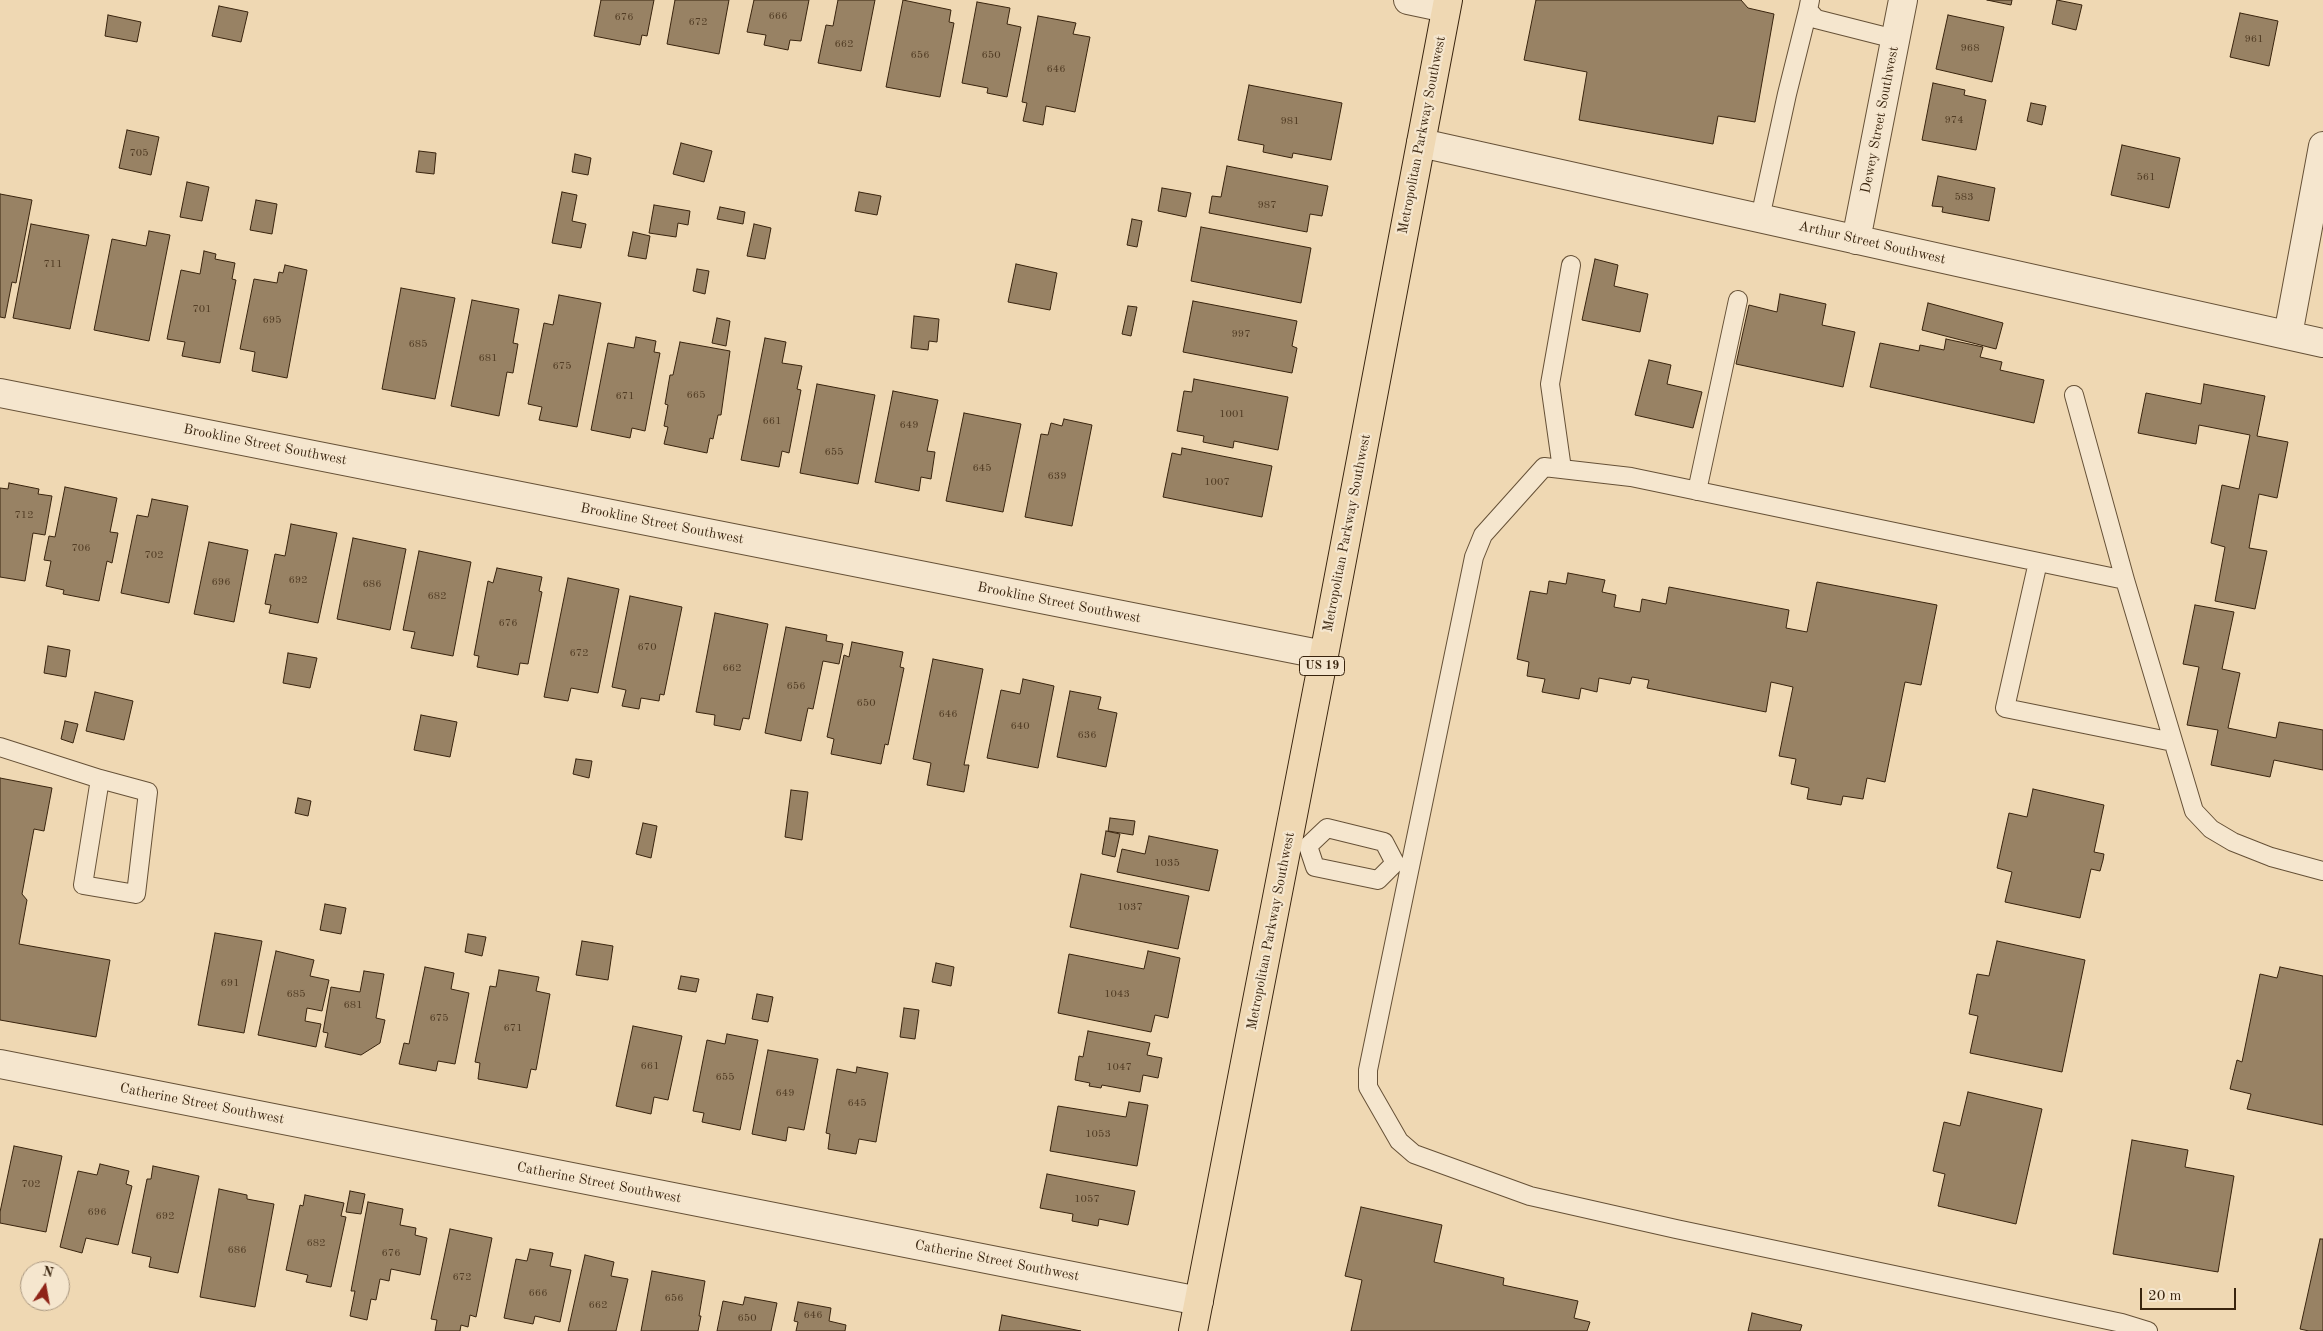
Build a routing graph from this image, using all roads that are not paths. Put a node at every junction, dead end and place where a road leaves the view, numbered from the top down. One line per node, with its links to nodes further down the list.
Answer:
1 (1408, 0): 3 (street)
2 (1903, 0): 5 (street, Dewey Street Southwest)
3 (1447, 4): 6 (main road, Metropolitan Parkway Southwest / US 19)
4 (1809, 5): 5 (lane); 8 (lane)
5 (1895, 39): 9 (street, Dewey Street Southwest)
6 (1421, 143): 8 (street, Arthur Street Southwest); 20 (main road, Metropolitan Parkway Southwest / US 19)
7 (2323, 146): 12 (street)
8 (1760, 218): 9 (street, Arthur Street Southwest)
9 (1856, 240): 12 (street, Arthur Street Southwest)
10 (1572, 265): 16 (lane)
11 (1738, 300): 17 (lane)
12 (2288, 335): 13 (street, Arthur Street Southwest)
13 (2323, 343)
14 (0, 393): 20 (street, Brookline Street Southwest)
15 (2074, 395): 19 (lane)
16 (1562, 469): 17 (lane); 25 (lane)
17 (1697, 491): 18 (lane)
18 (2038, 562): 19 (lane); 21 (lane)
19 (2125, 580): 21 (lane)
20 (1324, 655): 24 (main road, Metropolitan Parkway Southwest / US 19)
21 (2173, 742): 26 (lane)
22 (0, 747): 23 (lane)
23 (100, 779): 23 (lane)
24 (1298, 843): 25 (lane); 25 (lane); 28 (main road, Metropolitan Parkway Southwest / US 19)
25 (1403, 865): 30 (lane)
26 (2323, 871)
27 (0, 1064): 28 (street, Catherine Street Southwest)
28 (1199, 1301): 29 (main road, Metropolitan Parkway Southwest / US 19)
29 (1193, 1331)
30 (2148, 1331)

